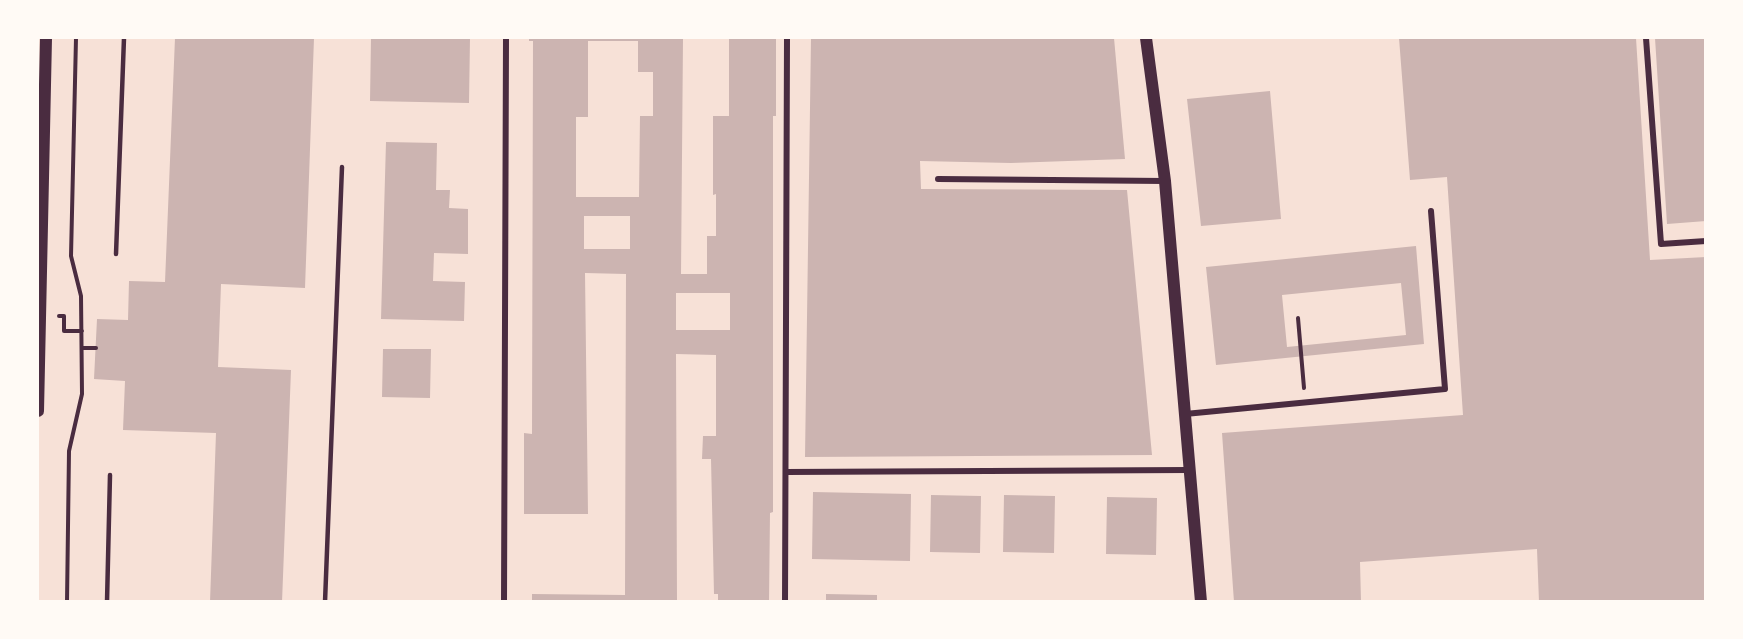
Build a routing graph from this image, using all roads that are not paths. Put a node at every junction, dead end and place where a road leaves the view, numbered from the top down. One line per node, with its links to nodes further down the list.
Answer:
1 (46, 38): 13 (main road)
2 (124, 38): 12 (lane)
3 (506, 38): 20 (street)
4 (787, 38): 16 (street)
5 (1146, 38): 9 (main road)
6 (1646, 38): 11 (street)
7 (342, 167): 19 (lane)
8 (938, 178): 9 (street)
9 (1165, 181): 14 (main road)
10 (1431, 211): 14 (street)
11 (1706, 241)
12 (116, 254)
13 (38, 411)
14 (1185, 414): 15 (main road)
15 (1189, 470): 16 (street); 22 (main road)
16 (786, 472): 21 (street)
17 (110, 475): 18 (lane)
18 (106, 602)
19 (325, 602)
20 (504, 602)
21 (785, 602)
22 (1201, 602)

